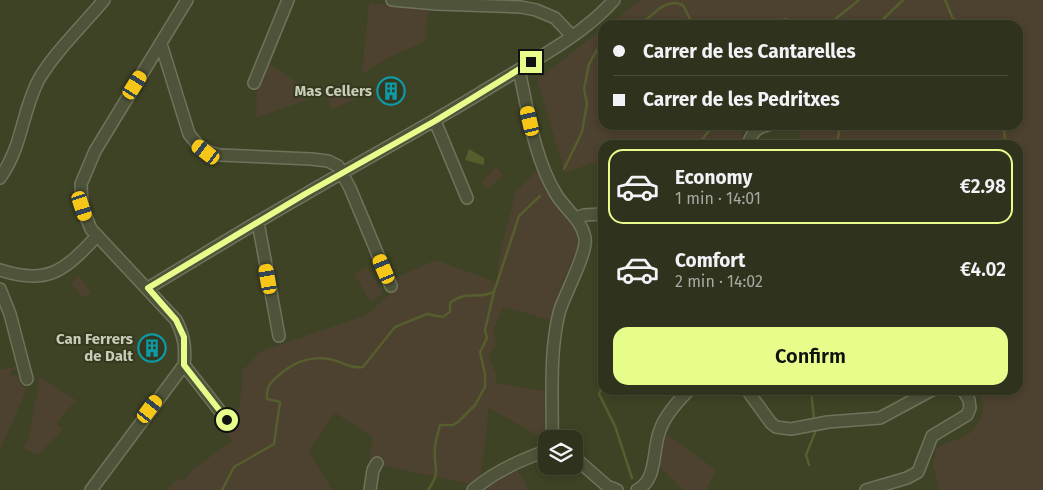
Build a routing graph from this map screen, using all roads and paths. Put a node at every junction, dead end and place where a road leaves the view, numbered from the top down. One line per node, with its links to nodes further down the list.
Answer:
1 (104, 0): 14 (street)
2 (187, 0): 7 (street)
3 (288, 0): 9 (street)
4 (392, 0): 6 (street)
5 (614, 0): 6 (street)
6 (572, 35): 8 (street)
7 (161, 44): 13 (street); 19 (street)
8 (519, 70): 10 (street); 17 (street)
9 (254, 83)
10 (435, 121): 13 (street); 15 (street)
11 (756, 130): 12 (street)
12 (749, 140)
13 (343, 174): 18 (street); 21 (street)
14 (0, 178)
15 (467, 198)
16 (598, 214): 17 (street)
17 (576, 218): 32 (street)
18 (258, 222): 22 (street); 24 (street)
19 (97, 236): 20 (street); 22 (street)
20 (0, 270)
21 (391, 286)
22 (148, 288): 25 (street)
23 (0, 289): 26 (street)
24 (279, 336)
25 (184, 365): 31 (street); 36 (street)
26 (27, 379)
27 (685, 395): 40 (street)
28 (751, 395): 29 (street)
29 (923, 395)
30 (967, 395): 41 (street)
31 (227, 420)
32 (552, 430)
33 (538, 454): 38 (street)
34 (377, 463): 37 (street)
35 (583, 465): 39 (street)
36 (91, 490)
37 (370, 490)
38 (473, 490)
39 (617, 490)
40 (637, 490)
41 (866, 490)

